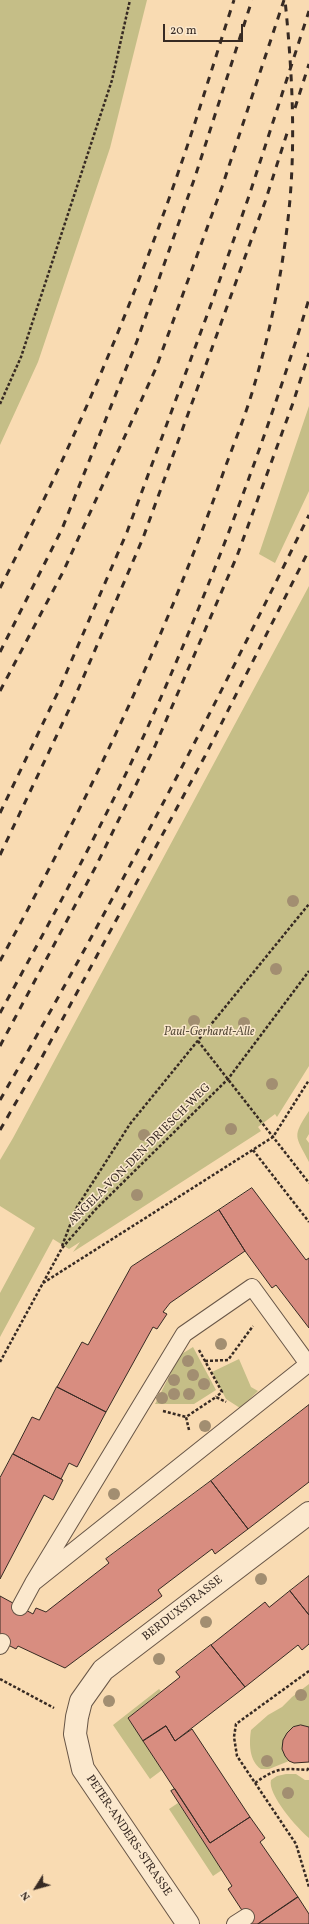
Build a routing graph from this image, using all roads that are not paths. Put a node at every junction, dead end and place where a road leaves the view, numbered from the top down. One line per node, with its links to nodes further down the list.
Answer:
1 (309, 1513): 4 (street, BERDUXSTRASSE)
2 (34, 1583): 2 (lane); 3 (lane)
3 (20, 1607)
4 (77, 1718): 5 (street, PETER-ANDERS-STRASSE)
5 (188, 1924)

